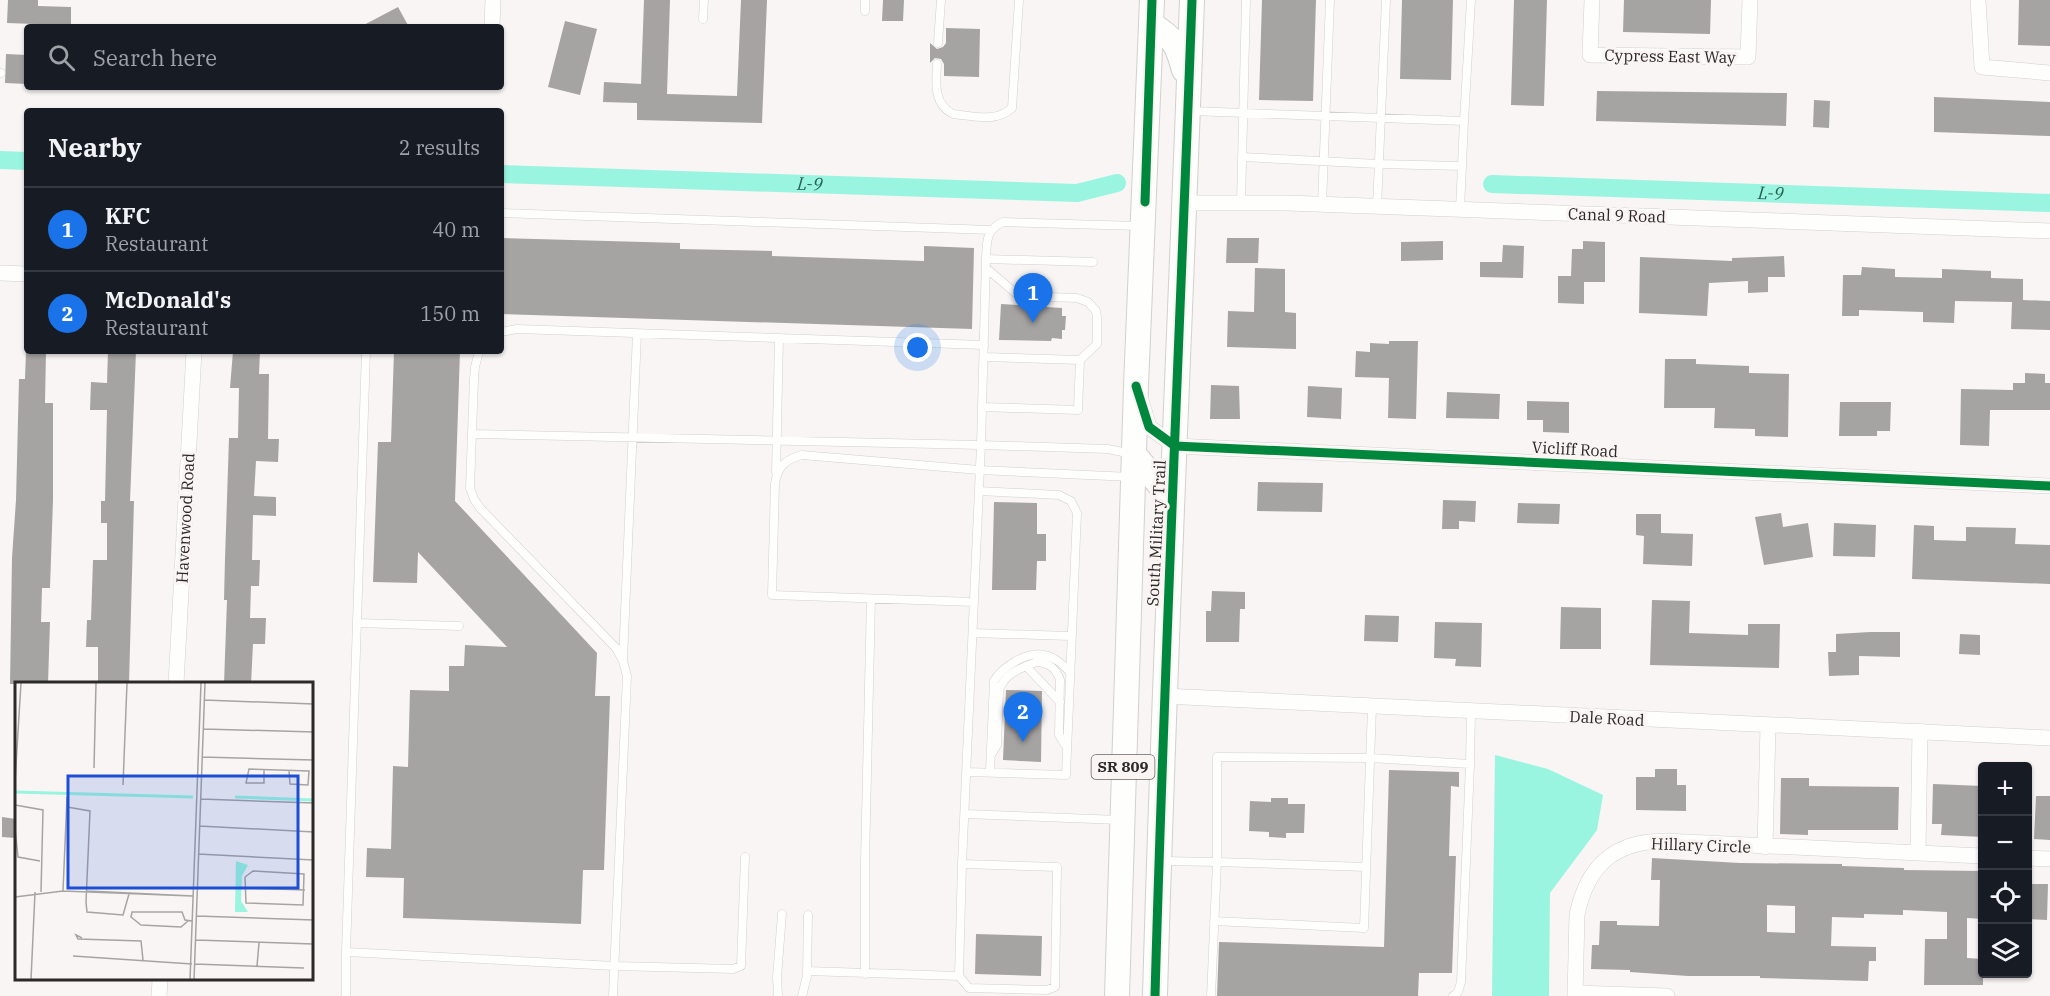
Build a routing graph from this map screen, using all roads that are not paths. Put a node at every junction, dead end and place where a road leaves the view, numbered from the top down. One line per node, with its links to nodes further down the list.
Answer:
1 (493, 0): 17 (street)
2 (704, 0): 16 (lane)
3 (866, 0): 15 (lane)
4 (940, 0): 19 (lane)
5 (1019, 0): 20 (lane)
6 (1152, 0): 18 (main road, South Military Trail / SR 809)
7 (1192, 0): 22 (main road, South Military Trail / SR 809)
8 (1246, 0): 24 (lane)
9 (1330, 0): 25 (lane)
10 (1386, 0): 26 (lane)
11 (1471, 0): 27 (lane)
12 (1592, 0): 13 (street, Cypress East Way)
13 (1750, 0)
14 (1978, 0): 21 (street)
15 (865, 11)
16 (703, 19)
17 (492, 24)
18 (1151, 24): 22 (main road); 38 (main road, South Military Trail / SR 809)
19 (938, 43)
20 (937, 63)
21 (2050, 73)
22 (1188, 87): 23 (main road, South Military Trail / SR 809)
23 (1187, 111): 24 (lane); 32 (main road, South Military Trail / SR 809)
24 (1243, 113): 25 (lane); 28 (lane)
25 (1326, 116): 26 (lane); 29 (lane)
26 (1379, 118): 27 (lane); 30 (lane)
27 (1464, 121): 31 (lane)
28 (1242, 157): 29 (lane); 33 (lane)
29 (1323, 162): 30 (lane); 34 (lane)
30 (1378, 164): 31 (lane); 35 (lane)
31 (1462, 166): 36 (lane)
32 (1184, 203): 33 (street, Canal 9 Road); 60 (main road, South Military Trail / SR 809)
33 (1241, 203): 34 (street, Canal 9 Road)
34 (1322, 204): 35 (street, Canal 9 Road)
35 (1377, 207): 36 (street, Canal 9 Road)
36 (1460, 210): 40 (street, Canal 9 Road)
37 (504, 213): 39 (lane)
38 (1144, 226): 39 (lane); 54 (main road, South Military Trail / SR 809)
39 (991, 230): 42 (lane)
40 (2050, 231)
41 (1093, 262): 42 (lane)
42 (986, 264): 48 (lane); 53 (lane)
43 (0, 273): 44 (street)
44 (24, 274)
45 (504, 331): 46 (lane)
46 (637, 334): 47 (lane); 57 (lane)
47 (779, 338): 48 (lane); 58 (lane)
48 (984, 345): 52 (lane)
49 (194, 354): 76 (street, Havenwood Road)
50 (366, 354): 69 (lane)
51 (478, 354): 56 (lane)
52 (984, 357): 53 (lane); 55 (lane)
53 (1080, 360): 55 (lane)
54 (1136, 386): 60 (street); 61 (main road, South Military Trail / SR 809)
55 (982, 407): 59 (lane)
56 (472, 434): 57 (lane); 73 (lane)
57 (633, 438): 58 (lane); 73 (lane)
58 (777, 441): 59 (lane); 63 (lane)
59 (981, 445): 61 (lane); 62 (lane)
60 (1175, 446): 64 (street, Vicliff Road); 66 (main road, South Military Trail / SR 809)
61 (1133, 465): 62 (lane); 66 (main road); 91 (main road, South Military Trail / SR 809)
62 (980, 470): 63 (lane); 65 (lane)
63 (776, 475): 67 (lane)
64 (2050, 486)
65 (979, 490): 68 (lane); 72 (lane)
66 (1172, 499): 77 (main road, South Military Trail / SR 809)
67 (871, 599): 68 (lane); 108 (lane)
68 (974, 602): 71 (lane)
69 (357, 623): 70 (lane); 105 (lane)
70 (459, 626)
71 (973, 633): 72 (lane); 88 (lane)
72 (1070, 636): 75 (lane)
73 (623, 661): 106 (lane)
74 (1026, 666): 78 (lane); 78 (lane); 85 (lane)
75 (1069, 671): 84 (lane); 85 (lane)
76 (176, 682)
77 (1164, 696): 79 (street, Dale Road); 98 (main road, South Military Trail / SR 809)
78 (1060, 702): 84 (lane)
79 (1372, 706): 80 (street, Dale Road); 86 (lane)
80 (1471, 711): 81 (street, Dale Road); 87 (lane)
81 (1768, 726): 82 (street, Dale Road); 92 (street, Hillary Circle)
82 (1920, 731): 83 (street, Dale Road); 93 (street)
83 (2050, 738)
84 (1066, 747): 89 (lane)
85 (991, 755): 89 (lane)
86 (1370, 758): 87 (lane); 99 (lane); 101 (lane)
87 (1470, 764): 120 (lane)
88 (966, 772): 89 (lane); 90 (lane)
89 (990, 772)
90 (965, 814): 91 (lane); 100 (lane)
91 (1122, 820): 117 (main road, South Military Trail / SR 809)
92 (1765, 847): 93 (street, Hillary Circle); 111 (street, Hillary Circle)
93 (1918, 853): 94 (street, Hillary Circle)
94 (1978, 856)
95 (745, 857): 106 (lane)
96 (2032, 858): 97 (street)
97 (2050, 858)
98 (1159, 861): 99 (lane); 118 (main road, South Military Trail / SR 809)
99 (1217, 862): 101 (lane); 104 (lane)
100 (962, 864): 109 (lane); 109 (lane)
101 (1366, 867): 104 (lane)
102 (782, 914): 115 (lane)
103 (808, 915): 107 (lane)
104 (1214, 921): 119 (lane)
105 (346, 952): 106 (lane); 113 (lane)
106 (615, 966): 114 (lane)
107 (807, 971): 108 (lane); 116 (lane)
108 (865, 974): 109 (lane)
109 (959, 976)
110 (160, 981): 112 (street)
111 (1575, 994): 121 (street)
112 (159, 996)
113 (346, 996)
114 (613, 996)
115 (778, 996)
116 (802, 996)
117 (1117, 996)
118 (1155, 996)
119 (1211, 996)
120 (1453, 996)
121 (1667, 996)

